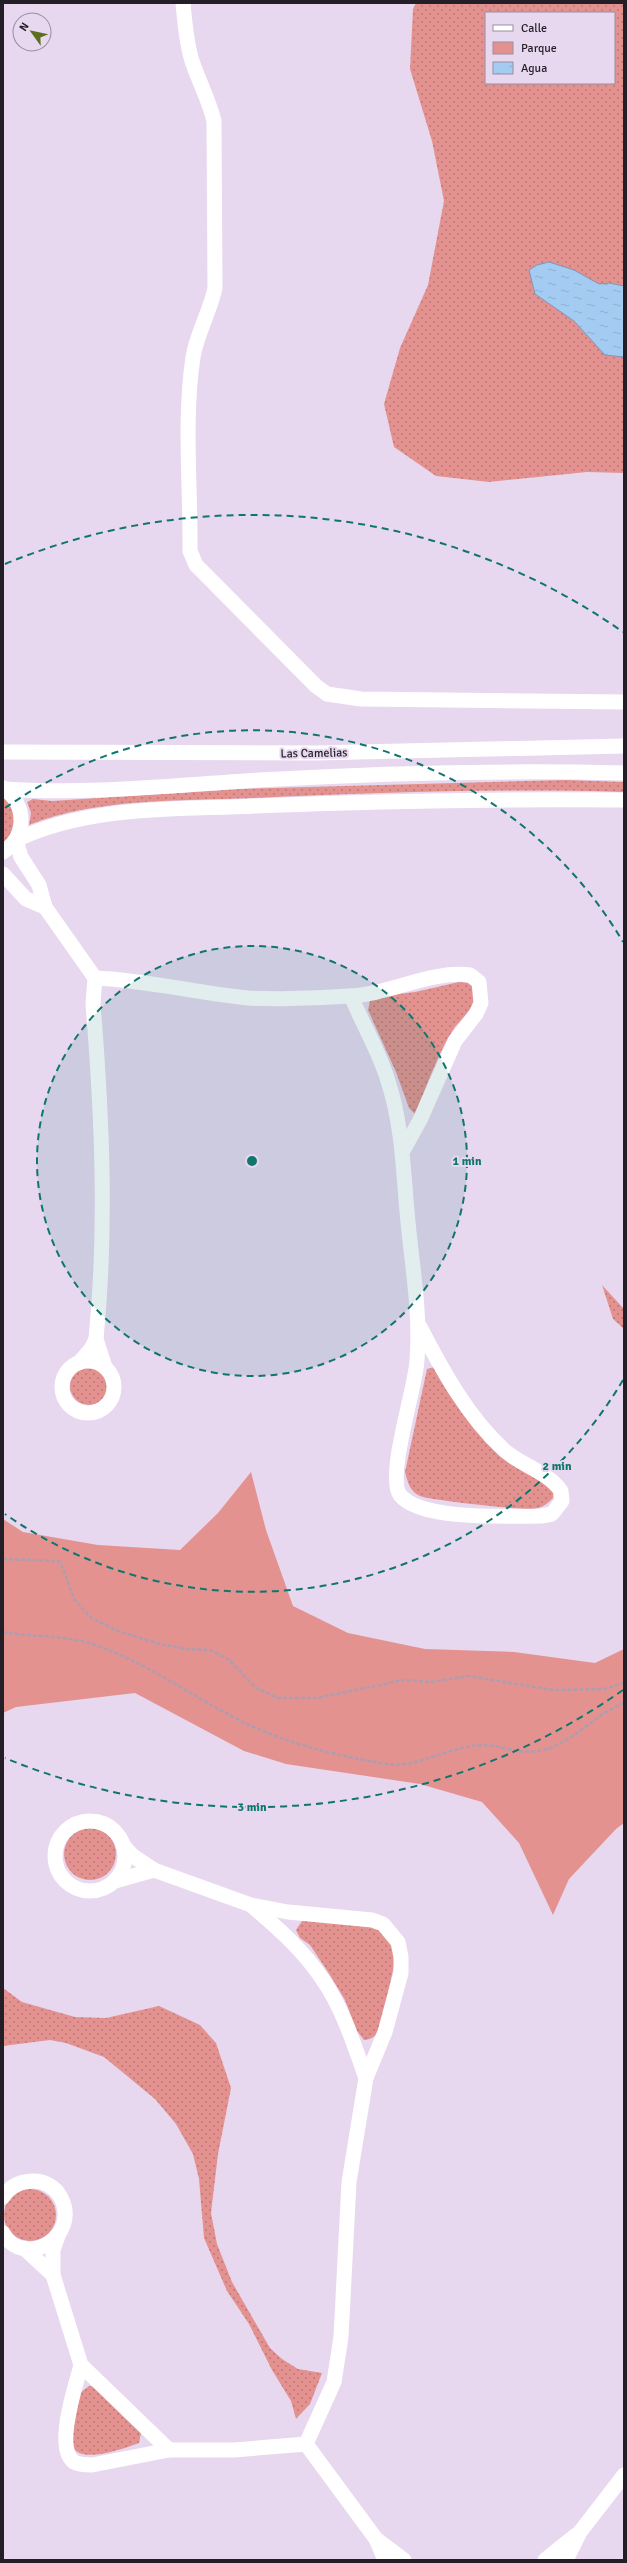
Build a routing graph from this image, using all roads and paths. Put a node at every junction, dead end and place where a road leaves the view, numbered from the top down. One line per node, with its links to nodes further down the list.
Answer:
1 (183, 3): 2 (street)
2 (624, 702)
3 (624, 746): 4 (street, Las Camelias)
4 (3, 752)
5 (624, 773): 6 (street)
6 (4, 788): 8 (street)
7 (624, 800): 8 (street)
8 (16, 840): 9 (street); 11 (street)
9 (3, 852)
10 (3, 874): 11 (street)
11 (45, 907): 12 (street)
12 (95, 978): 13 (street); 16 (street)
13 (351, 996): 14 (street); 14 (street)
14 (404, 1149): 15 (street)
15 (420, 1327): 15 (street)
16 (96, 1339): 17 (street); 18 (street)
17 (79, 1362): 18 (street); 18 (street)
18 (105, 1368)
19 (3, 1559): 21 (path)
20 (3, 1632): 22 (path)
21 (624, 1683)
22 (624, 1703)
23 (123, 1845): 24 (street); 25 (street); 25 (street)
24 (154, 1870): 25 (street); 26 (street)
25 (115, 1881)
26 (252, 1905): 27 (street); 27 (street)
27 (366, 2078): 34 (street)
28 (3, 2197): 30 (street)
29 (3, 2232): 31 (street)
30 (58, 2236): 31 (street); 32 (street)
31 (24, 2248): 32 (street)
32 (53, 2275): 33 (street)
33 (81, 2365): 35 (street); 35 (street)
34 (306, 2444): 35 (street); 38 (street)
35 (169, 2450)
36 (624, 2475): 37 (street)
37 (580, 2532): 41 (street); 42 (street)
38 (376, 2540): 39 (street); 40 (street)
39 (385, 2560)
40 (404, 2560)
41 (545, 2560)
42 (566, 2560)

